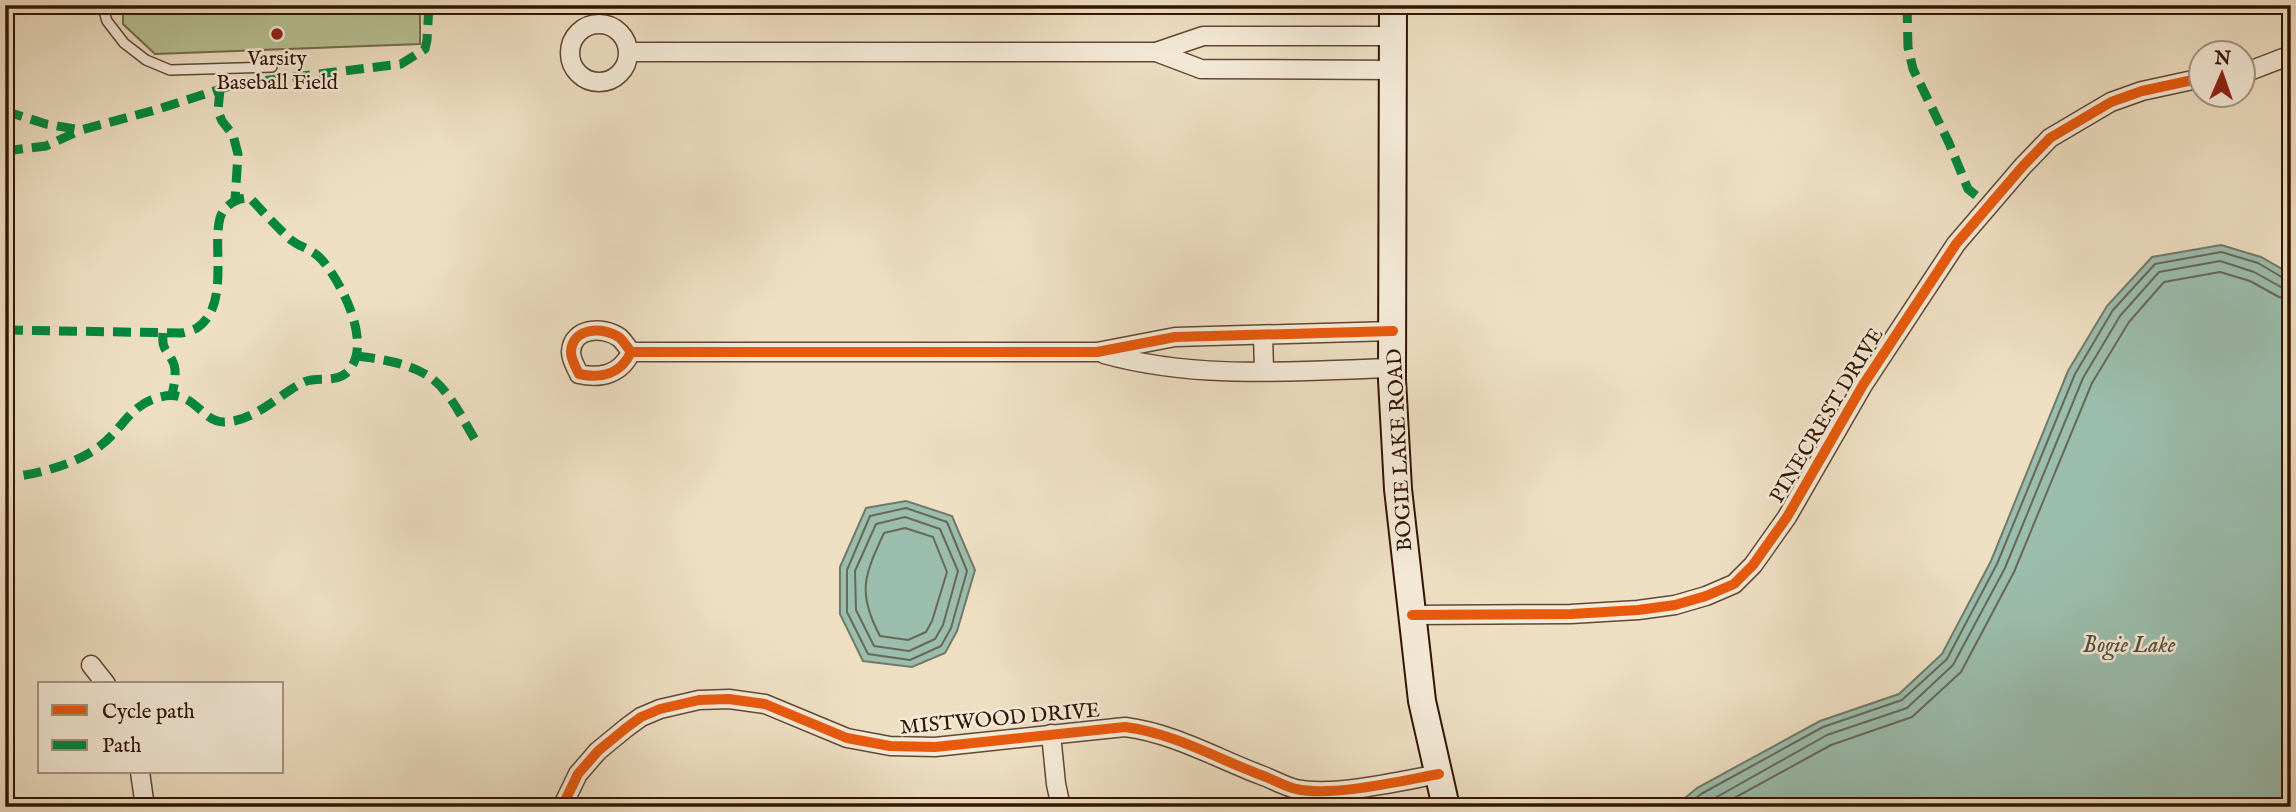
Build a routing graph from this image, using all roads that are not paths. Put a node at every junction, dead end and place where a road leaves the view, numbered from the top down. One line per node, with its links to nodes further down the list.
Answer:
1 (102, 5): 7 (lane)
2 (1393, 5): 3 (main road, BOGIE LAKE ROAD)
3 (1393, 36): 5 (street); 9 (main road, BOGIE LAKE ROAD)
4 (629, 52): 5 (street)
5 (1156, 52): 9 (street)
6 (2291, 55): 8 (street)
7 (272, 67)
8 (2258, 68)
9 (1394, 70): 11 (main road, BOGIE LAKE ROAD)
10 (2188, 81): 17 (street, PINECREST DRIVE)
11 (1393, 331): 12 (street); 15 (main road, BOGIE LAKE ROAD)
12 (1263, 336): 14 (street); 16 (street)
13 (631, 352): 14 (street)
14 (1097, 352): 16 (street)
15 (1392, 368): 16 (street); 17 (main road, BOGIE LAKE ROAD)
16 (1264, 370)
17 (1412, 615): 22 (main road, BOGIE LAKE ROAD)
18 (91, 665): 19 (street)
19 (104, 682)
20 (1051, 734): 22 (street, MISTWOOD DRIVE); 24 (street, MISTWOOD DRIVE); 25 (street)
21 (140, 774): 23 (street)
22 (1439, 774): 26 (main road, BOGIE LAKE ROAD)
23 (145, 807)
24 (562, 807)
25 (1061, 807)
26 (1446, 807)

